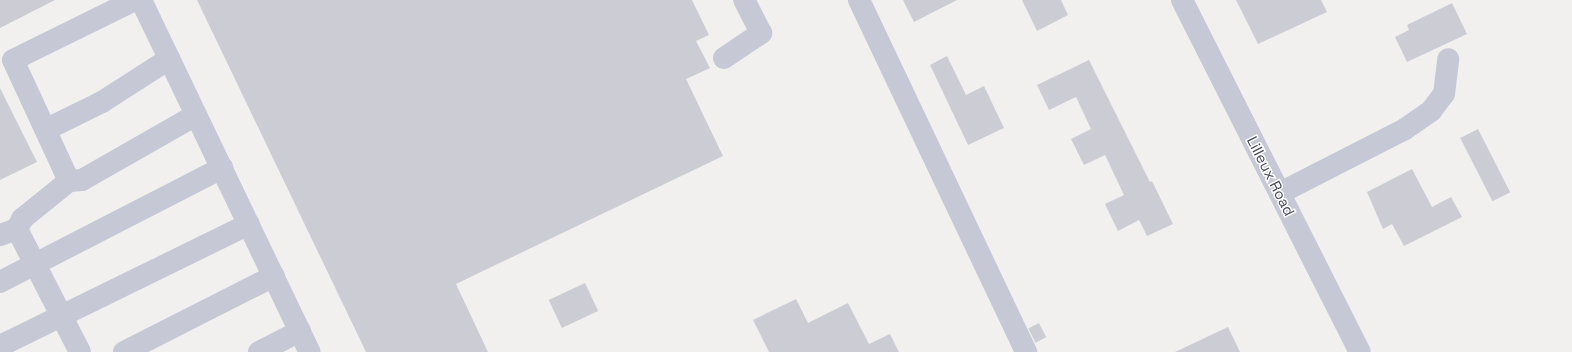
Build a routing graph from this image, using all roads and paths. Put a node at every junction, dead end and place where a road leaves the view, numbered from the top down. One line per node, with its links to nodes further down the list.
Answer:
1 (135, 0): 10 (street)
2 (141, 0): 7 (street)
3 (744, 0): 6 (street)
4 (859, 0): 26 (street)
5 (1182, 0): 13 (street, Lilleux Road)
6 (724, 58)
7 (169, 59): 9 (street); 10 (street)
8 (1448, 59): 13 (street)
9 (196, 116): 11 (street); 12 (street)
10 (47, 128): 12 (street)
11 (222, 168): 14 (street); 16 (street)
12 (69, 181): 15 (street)
13 (1280, 193): 27 (street, Lilleux Road)
14 (248, 224): 17 (street); 19 (street)
15 (8, 232): 16 (street)
16 (36, 264): 18 (street); 19 (street)
17 (274, 276): 20 (street); 23 (street)
18 (0, 282)
19 (62, 316): 21 (street); 22 (street)
20 (300, 331): 24 (street); 25 (street)
21 (0, 346)
22 (80, 352)
23 (124, 352)
24 (259, 352)
25 (310, 352)
26 (1026, 352)
27 (1360, 352)

